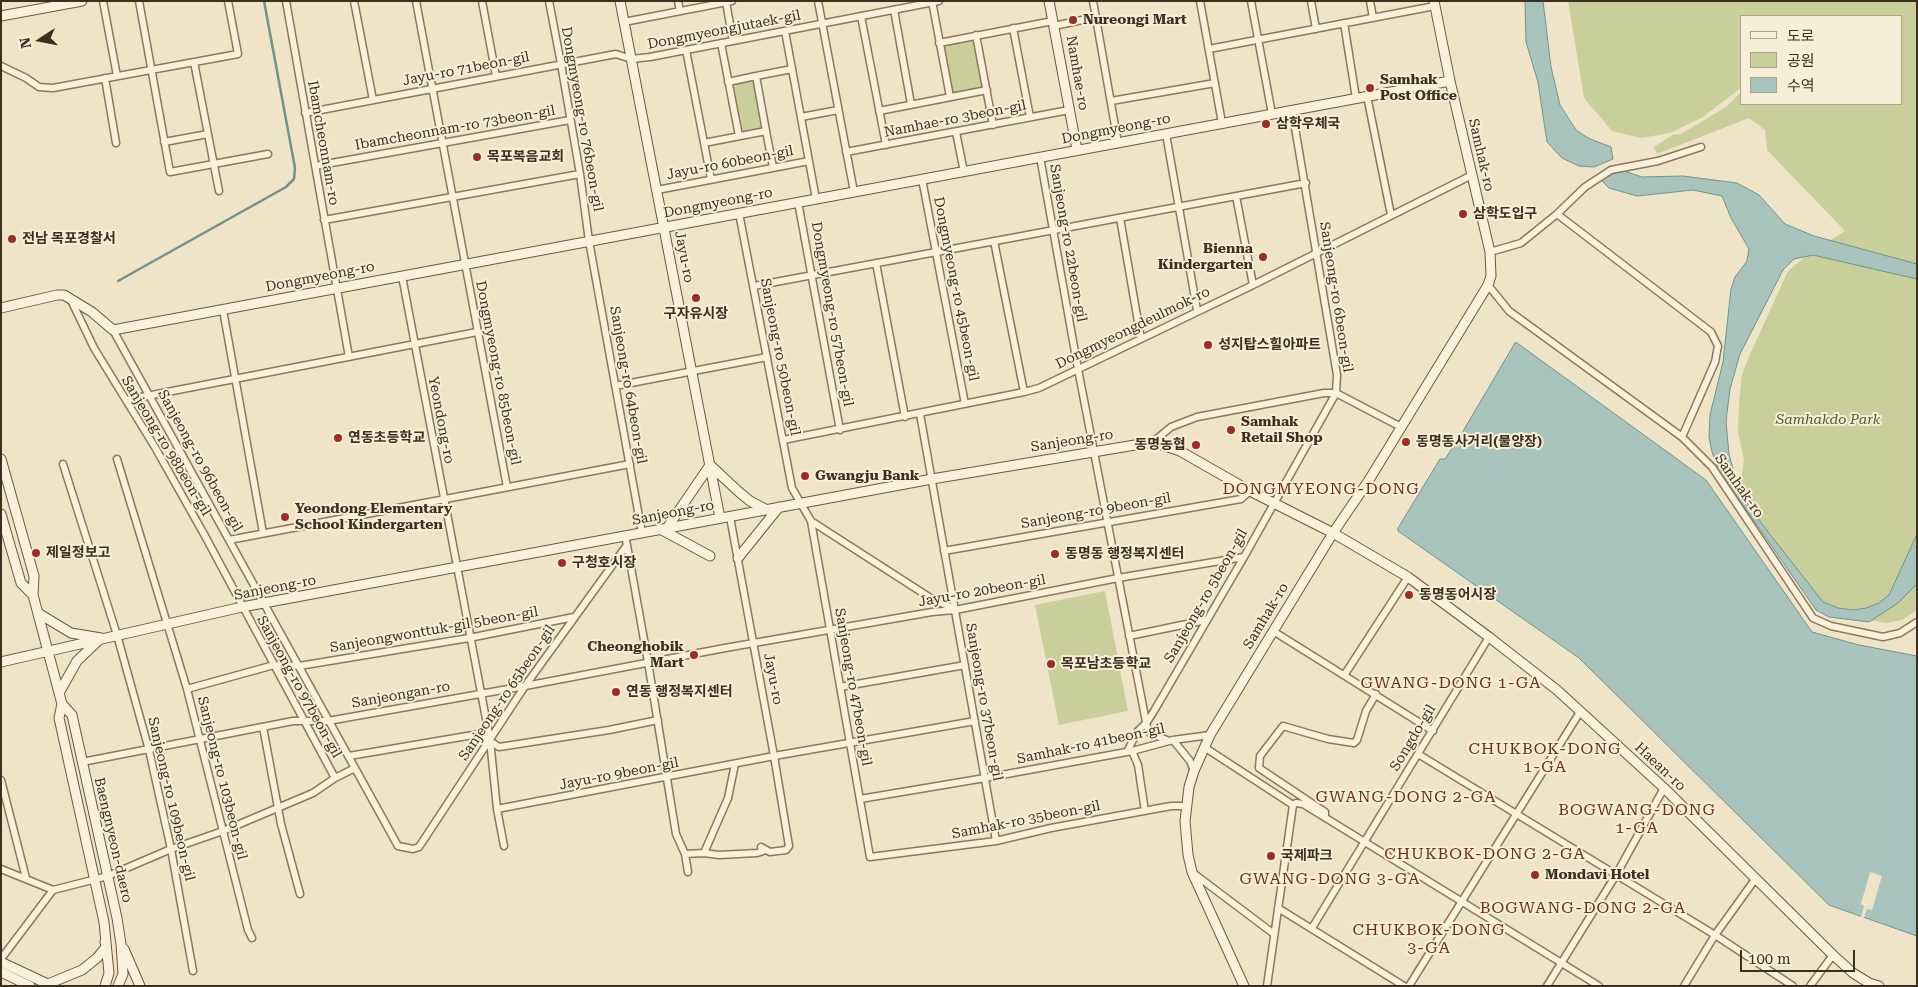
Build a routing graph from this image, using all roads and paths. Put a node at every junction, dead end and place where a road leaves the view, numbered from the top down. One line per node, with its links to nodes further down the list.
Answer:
1 (82, 1): 24 (street)
2 (104, 1): 48 (street)
3 (139, 1): 47 (street)
4 (228, 1): 43 (street)
5 (286, 1): 67 (street, Ibamcheonnam-ro)
6 (354, 1): 60 (street)
7 (416, 1): 55 (street, Dongmyeong-ro 85beon-gil)
8 (482, 1): 49 (street)
9 (549, 1): 44 (street, Dongmyeong-ro 76beon-gil)
10 (620, 1): 28 (street, Jayu-ro)
11 (678, 1): 23 (street)
12 (818, 1): 31 (street)
13 (1049, 1): 29 (street, Namhae-ro)
14 (1093, 1): 26 (street)
15 (1200, 1): 40 (street)
16 (1252, 1): 36 (street)
17 (1311, 1): 33 (street)
18 (1370, 1): 27 (street)
19 (729, 2): 23 (street); 37 (street)
20 (934, 2): 22 (street, Dongmyeongjutaek-gil); 39 (street)
21 (1435, 4): 27 (street); 52 (street, Samhak-ro)
22 (894, 10): 25 (street, Dongmyeongjutaek-gil); 62 (street)
23 (680, 11): 28 (street)
24 (1, 16)
25 (861, 16): 31 (street, Dongmyeongjutaek-gil); 64 (street)
26 (1096, 17): 29 (street); 61 (street)
27 (1373, 18): 30 (street)
28 (624, 22): 42 (street, Jayu-ro)
29 (1053, 23): 32 (street); 65 (street, Namhae-ro)
30 (1344, 23): 33 (street); 59 (street)
31 (822, 24): 34 (street, Dongmyeongjutaek-gil); 63 (street)
32 (1012, 28): 35 (street); 70 (street)
33 (1316, 29): 36 (street)
34 (785, 31): 37 (street, Dongmyeongjutaek-gil); 46 (street)
35 (976, 35): 39 (street); 56 (street)
36 (1259, 40): 40 (street); 68 (street)
37 (733, 41): 38 (street, Dongmyeongjutaek-gil)
38 (721, 43): 41 (street, Dongmyeongjutaek-gil); 53 (street)
39 (939, 43): 58 (street)
40 (1209, 49): 54 (street)
41 (686, 50): 42 (street, Dongmyeongjutaek-gil); 82 (street)
42 (631, 59): 44 (street, Jayu-ro 71beon-gil); 100 (street, Jayu-ro)
43 (194, 62): 47 (street); 76 (street)
44 (561, 64): 49 (street, Jayu-ro 71beon-gil); 71 (street, Dongmyeong-ro 76beon-gil)
45 (1, 66): 51 (street)
46 (792, 69): 50 (street); 69 (street)
47 (152, 70): 48 (street); 79 (street)
48 (117, 76): 51 (street)
49 (496, 76): 55 (street, Jayu-ro 71beon-gil)
50 (756, 76): 53 (street); 74 (street)
51 (105, 78): 80 (street)
52 (1450, 81): 57 (street, Dongmyeong-ro); 96 (street, Samhak-ro)
53 (728, 82): 78 (street)
54 (1215, 84): 61 (street); 72 (street)
55 (432, 88): 60 (street, Jayu-ro 71beon-gil); 81 (street, Dongmyeong-ro 85beon-gil)
56 (987, 90): 58 (street); 73 (street)
57 (1367, 96): 59 (street, Dongmyeong-ro); 110 (street)
58 (950, 97): 62 (street)
59 (1356, 98): 66 (street, Dongmyeong-ro)
60 (373, 100): 67 (street, Jayu-ro 71beon-gil)
61 (1111, 101): 83 (street)
62 (911, 104): 64 (street)
63 (838, 110): 69 (street); 87 (street)
64 (879, 110): 84 (street)
65 (1069, 110): 70 (street, Namhae-ro 3beon-gil); 86 (street, Namhae-ro)
66 (1292, 110): 68 (street, Dongmyeong-ro); 99 (street, Sanjeong-ro 6beon-gil)
67 (306, 113): 92 (street, Ibamcheonnam-ro)
68 (1272, 114): 72 (street, Dongmyeong-ro)
69 (801, 118): 90 (street)
70 (1030, 118): 73 (street, Namhae-ro 3beon-gil)
71 (570, 120): 81 (street, Ibamcheonnam-ro 73beon-gil); 95 (street, Dongmyeong-ro 76beon-gil)
72 (1222, 123): 77 (street, Dongmyeong-ro)
73 (993, 125): 75 (street, Namhae-ro 3beon-gil)
74 (766, 131): 78 (street); 93 (street)
75 (956, 132): 84 (street, Namhae-ro 3beon-gil); 94 (street)
76 (208, 134): 79 (street); 91 (street)
77 (1166, 134): 83 (street, Dongmyeong-ro); 107 (street)
78 (739, 136): 82 (street)
79 (164, 142): 91 (street)
80 (116, 143)
81 (442, 143): 92 (street, Ibamcheonnam-ro 73beon-gil); 104 (street, Dongmyeong-ro 85beon-gil)
82 (704, 143): 97 (street)
83 (1118, 143): 86 (street, Dongmyeong-ro)
84 (886, 145): 87 (street, Namhae-ro 3beon-gil)
85 (1701, 147): 109 (street)
86 (1077, 150): 89 (street, Dongmyeong-ro)
87 (846, 152): 102 (street)
88 (268, 154): 91 (street)
89 (1040, 157): 94 (street, Dongmyeong-ro); 114 (street, Sanjeong-ro 22beon-gil)
90 (809, 161): 93 (street, Jayu-ro 60beon-gil); 105 (street)
91 (214, 164): 101 (street)
92 (315, 166): 112 (street, Ibamcheonnam-ro)
93 (773, 168): 97 (street, Jayu-ro 60beon-gil)
94 (964, 172): 98 (street, Dongmyeong-ro)
95 (580, 174): 104 (street); 115 (street, Dongmyeong-ro 76beon-gil)
96 (1472, 175): 110 (street, Dongmyeongdeulmok-ro); 119 (street, Samhak-ro)
97 (711, 179): 100 (street, Jayu-ro 60beon-gil)
98 (922, 179): 102 (street, Dongmyeong-ro); 117 (street, Dongmyeong-ro 45beon-gil)
99 (1306, 183): 103 (street); 118 (street, Sanjeong-ro 6beon-gil)
100 (657, 190): 113 (street, Jayu-ro)
101 (218, 191)
102 (854, 192): 105 (street, Dongmyeong-ro)
103 (1236, 196): 107 (street); 124 (street)
104 (452, 197): 112 (street); 121 (street, Dongmyeong-ro 85beon-gil)
105 (816, 199): 106 (street, Dongmyeong-ro)
106 (798, 202): 108 (street, Dongmyeong-ro); 122 (street, Dongmyeong-ro 57beon-gil)
107 (1179, 207): 111 (street); 131 (street)
108 (739, 214): 113 (street, Dongmyeong-ro); 126 (street, Sanjeong-ro 50beon-gil)
109 (1557, 214): 119 (street); 151 (street)
110 (1391, 215): 118 (street, Dongmyeongdeulmok-ro)
111 (1120, 218): 114 (street); 134 (street)
112 (324, 220): 127 (street, Ibamcheonnam-ro)
113 (664, 227): 115 (street, Dongmyeong-ro); 139 (street, Jayu-ro)
114 (1054, 230): 116 (street); 138 (street, Sanjeong-ro 22beon-gil)
115 (589, 241): 121 (street, Dongmyeong-ro); 141 (street, Sanjeong-ro 64beon-gil)
116 (994, 241): 117 (street); 142 (street)
117 (936, 252): 120 (street); 146 (street, Dongmyeong-ro 45beon-gil)
118 (1316, 252): 124 (street, Dongmyeongdeulmok-ro); 143 (street, Sanjeong-ro 6beon-gil)
119 (1490, 252): 125 (street, Samhak-ro)
120 (876, 263): 122 (street); 148 (street)
121 (465, 264): 123 (street, Dongmyeong-ro); 133 (street, Dongmyeong-ro 85beon-gil)
122 (812, 275): 126 (street); 150 (street, Dongmyeong-ro 57beon-gil)
123 (402, 276): 127 (street, Dongmyeong-ro); 135 (street, Yeondong-ro)
124 (1253, 284): 131 (street, Dongmyeongdeulmok-ro)
125 (1488, 285): 149 (street, Samhak-ro); 151 (street, Samhak-ro)
126 (754, 286): 137 (street, Sanjeong-ro 50beon-gil)
127 (336, 288): 130 (street, Dongmyeong-ro); 136 (street, Ibamcheonnam-ro)
128 (70, 297): 129 (street); 132 (street); 145 (street, Sanjeong-ro 98beon-gil)
129 (1, 308)
130 (222, 310): 132 (street, Dongmyeong-ro); 140 (street)
131 (1197, 310): 134 (street, Dongmyeongdeulmok-ro)
132 (114, 330): 144 (street, Sanjeong-ro 96beon-gil)
133 (477, 332): 135 (street); 161 (street, Dongmyeong-ro 85beon-gil)
134 (1141, 339): 138 (street, Dongmyeongdeulmok-ro)
135 (415, 344): 136 (street); 163 (street, Yeondong-ro)
136 (349, 357): 140 (street)
137 (767, 357): 139 (street); 152 (street, Sanjeong-ro 50beon-gil)
138 (1078, 369): 142 (street, Dongmyeongdeulmok-ro); 154 (street, Sanjeong-ro 22beon-gil)
139 (692, 371): 141 (street); 159 (street, Jayu-ro)
140 (235, 379): 144 (street); 174 (street)
141 (615, 386): 158 (street, Sanjeong-ro 64beon-gil)
142 (1024, 392): 146 (street, Dongmyeongdeulmok-ro)
143 (1336, 393): 149 (street); 153 (street); 165 (street, Sanjeong-ro 6beon-gil)
144 (149, 396): 145 (street); 177 (street, Sanjeong-ro 96beon-gil)
145 (126, 400): 188 (street, Sanjeong-ro 98beon-gil)
146 (965, 404): 147 (street, Dongmyeongdeulmok-ro)
147 (920, 414): 148 (street, Dongmyeongdeulmok-ro); 160 (street, Sanjeong-ro 37beon-gil)
148 (904, 417): 150 (street, Dongmyeongdeulmok-ro)
149 (1401, 427): 176 (street, Samhak-ro)
150 (840, 430): 152 (street, Dongmyeongdeulmok-ro)
151 (1682, 437): 193 (street, Samhak-ro)
152 (783, 440): 164 (street, Sanjeong-ro 50beon-gil)
153 (1153, 442): 154 (street, Sanjeong-ro); 162 (street, Sanjeong-ro)
154 (1094, 451): 160 (street, Sanjeong-ro); 172 (street, Sanjeong-ro 22beon-gil)
155 (116, 458): 194 (street, Sanjeong-ro 103beon-gil)
156 (1, 459): 186 (street, Baengnyeon-daero)
157 (63, 464): 197 (street, Sanjeong-ro 109beon-gil)
158 (630, 464): 161 (street); 175 (street, Sanjeong-ro 64beon-gil)
159 (710, 465): 167 (street); 170 (street, Jayu-ro); 173 (street)
160 (932, 479): 164 (street, Sanjeong-ro); 179 (street, Sanjeong-ro 37beon-gil)
161 (507, 487): 163 (street)
162 (1250, 491): 165 (street, Sanjeong-ro); 172 (street, Sanjeong-ro 9beon-gil)
163 (443, 499): 174 (street); 183 (street, Yeondong-ro)
164 (802, 503): 166 (street, Sanjeong-ro); 171 (street, Sanjeong-ro 50beon-gil)
165 (1275, 503): 176 (street, Sanjeong-ro); 181 (street, Sanjeong-ro 5beon-gil)
166 (779, 507): 167 (street, Sanjeong-ro); 182 (street)
167 (768, 510): 169 (street, Sanjeong-ro)
168 (1, 514): 186 (street, Baengnyeon-daero)
169 (730, 517): 170 (street, Sanjeong-ro); 182 (street, Jayu-ro)
170 (720, 518): 173 (street, Sanjeong-ro)
171 (811, 521): 189 (street); 195 (street, Sanjeong-ro 47beon-gil)
172 (1107, 521): 179 (street, Sanjeong-ro 9beon-gil); 184 (street, Sanjeong-ro 22beon-gil)
173 (664, 529): 175 (street, Sanjeong-ro); 180 (street)
174 (264, 533): 177 (street)
175 (642, 533): 178 (street, Sanjeong-ro)
176 (1333, 533): 185 (street, Haean-ro); 196 (street, Samhak-ro)
177 (229, 540): 187 (street, Sanjeong-ro 96beon-gil)
178 (626, 540): 183 (street, Sanjeong-ro); 191 (street, Sanjeong-ro 65beon-gil); 206 (street)
179 (944, 550): 189 (street, Sanjeong-ro 37beon-gil)
180 (710, 556)
181 (1244, 557): 184 (street, Jayu-ro 20beon-gil); 192 (street, Sanjeong-ro 5beon-gil)
182 (738, 558): 202 (street, Jayu-ro)
183 (456, 568): 187 (street, Sanjeong-ro); 201 (street, Yeondong-ro)
184 (1118, 578): 189 (street, Jayu-ro 20beon-gil); 198 (street, Sanjeong-ro 22beon-gil)
185 (1408, 578): 199 (street, Haean-ro); 210 (street)
186 (33, 595): 190 (street, Baengnyeon-daero)
187 (264, 604): 188 (street, Sanjeong-ro); 209 (street, Sanjeong-ro 96beon-gil)
188 (242, 607): 194 (street, Sanjeong-ro); 207 (street, Sanjeong-ro 97beon-gil)
189 (955, 610): 195 (street, Jayu-ro 20beon-gil); 208 (street, Sanjeong-ro 37beon-gil)
190 (38, 612): 200 (street); 204 (street, Baengnyeon-daero)
191 (574, 617): 201 (street, Sanjeongwonttuk-gil 5beon-gil); 211 (street, Sanjeong-ro 65beon-gil)
192 (1206, 620): 198 (street); 223 (street, Sanjeong-ro 5beon-gil)
193 (1917, 622)
194 (168, 623): 197 (street, Sanjeong-ro); 213 (street, Sanjeong-ro 103beon-gil)
195 (830, 630): 202 (street, Jayu-ro 20beon-gil); 212 (street, Sanjeong-ro 47beon-gil)
196 (1273, 631): 210 (street); 226 (street, Samhak-ro)
197 (117, 635): 200 (street, Sanjeong-ro); 232 (street, Sanjeong-ro 109beon-gil)
198 (1130, 636): 223 (street, Sanjeong-ro 22beon-gil)
199 (1489, 637): 218 (street, Haean-ro); 225 (street, Songdo-gil)
200 (101, 638): 204 (street, Sanjeong-ro); 214 (street)
201 (469, 638): 209 (street, Sanjeongwonttuk-gil 5beon-gil); 215 (street, Yeondong-ro)
202 (752, 643): 203 (street, Jayu-ro 20beon-gil); 236 (street, Jayu-ro)
203 (725, 648): 206 (street, Sanjeongan-ro)
204 (48, 650): 205 (street, Sanjeong-ro); 214 (street, Baengnyeon-daero)
205 (1, 662)
206 (648, 662): 211 (street, Sanjeongan-ro); 220 (street)
207 (274, 665): 209 (street, Sanjeongwonttuk-gil 5beon-gil); 213 (street, Sanjeongwonttuk-gil 5beon-gil); 219 (street, Sanjeong-ro 97beon-gil)
208 (965, 665): 212 (street); 222 (street, Sanjeong-ro 37beon-gil)
209 (299, 666): 221 (street, Sanjeong-ro 96beon-gil)
210 (1345, 674): 216 (street)
211 (526, 686): 215 (street, Sanjeongan-ro); 228 (street, Sanjeong-ro 65beon-gil)
212 (840, 687): 230 (street, Sanjeong-ro 47beon-gil)
213 (187, 689): 227 (street, Sanjeong-ro 103beon-gil)
214 (59, 693): 217 (street, Baengnyeon-daero)
215 (480, 694): 221 (street, Sanjeongan-ro); 228 (street, Yeondong-ro)
216 (1376, 694): 225 (street); 254 (street)
217 (62, 704): 237 (street, Baengnyeon-daero); 271 (street, Baengnyeon-daero)
218 (1580, 712): 246 (street, Haean-ro); 253 (street)
219 (304, 720): 221 (street, Sanjeongan-ro); 224 (street, Sanjeongan-ro); 241 (street, Sanjeong-ro 97beon-gil)
220 (658, 720): 228 (street); 242 (street)
221 (328, 721): 235 (street, Sanjeong-ro 96beon-gil)
222 (975, 721): 230 (street, Jayu-ro 9beon-gil); 243 (street, Sanjeong-ro 37beon-gil)
223 (1147, 722): 229 (street); 233 (street, Sanjeong-ro 5beon-gil)
224 (263, 727): 227 (street, Sanjeongan-ro); 250 (street)
225 (1432, 731): 234 (street, Songdo-gil)
226 (1210, 735): 229 (street, Samhak-ro 41beon-gil); 231 (street, Samhak-ro)
227 (200, 739): 232 (street, Sanjeongan-ro); 255 (street, Sanjeong-ro 103beon-gil)
228 (490, 740): 235 (street); 251 (street, Yeondong-ro); 258 (street, Sanjeong-ro 65beon-gil)
229 (1171, 741): 233 (street, Samhak-ro 41beon-gil); 240 (street)
230 (850, 743): 236 (street, Jayu-ro 9beon-gil); 247 (street, Sanjeong-ro 47beon-gil)
231 (1204, 747): 240 (street, Samhak-ro); 248 (street)
232 (149, 750): 237 (street, Sanjeongan-ro); 260 (street, Sanjeong-ro 109beon-gil)
233 (1129, 751): 243 (street, Samhak-ro 41beon-gil); 252 (street)
234 (1418, 754): 253 (street); 257 (street, Songdo-gil)
235 (349, 756): 239 (street, Sanjeong-ro 96beon-gil)
236 (774, 756): 238 (street, Jayu-ro 9beon-gil); 261 (street, Jayu-ro)
237 (82, 762): 268 (street, Baengnyeon-daero)
238 (735, 764): 242 (street, Jayu-ro 9beon-gil); 261 (street)
239 (355, 768): 241 (street); 258 (street, Sanjeong-ro 96beon-gil)
240 (1194, 771): 249 (street, Samhak-ro)
241 (335, 778): 250 (street)
242 (668, 778): 251 (street, Jayu-ro 9beon-gil); 262 (street)
243 (985, 778): 247 (street, Samhak-ro 41beon-gil); 256 (street, Sanjeong-ro 37beon-gil)
244 (1, 780): 245 (street)
245 (2, 788): 269 (street)
246 (1664, 788): 267 (street); 270 (street, Haean-ro)
247 (860, 799): 263 (street, Sanjeong-ro 47beon-gil)
248 (1293, 805): 254 (street); 275 (street)
249 (1186, 806): 252 (street, Samhak-ro 35beon-gil); 266 (street, Samhak-ro)
250 (278, 807): 255 (street); 273 (street)
251 (498, 809): 259 (street, Yeondong-ro)
252 (1145, 810): 256 (street, Samhak-ro 35beon-gil)
253 (1516, 814): 267 (street); 274 (street)
254 (1325, 817): 257 (street)
255 (223, 832): 260 (street); 281 (street, Sanjeong-ro 103beon-gil)
256 (996, 841): 263 (street, Samhak-ro 35beon-gil)
257 (1365, 842): 274 (street); 277 (street, Songdo-gil)
258 (398, 846)
259 (504, 846)
260 (171, 849): 268 (street); 285 (street, Sanjeong-ro 109beon-gil)
261 (704, 853): 262 (street)
262 (685, 854): 265 (street)
263 (870, 857)
264 (1, 869): 269 (street)
265 (688, 872)
266 (1192, 872): 278 (street); 292 (street, Samhak-ro)
267 (1616, 875): 279 (street); 284 (street)
268 (108, 876): 271 (street); 280 (street, Baengnyeon-daero)
269 (26, 878): 272 (street)
270 (1756, 878): 279 (street); 282 (street, Haean-ro)
271 (95, 880): 272 (street); 276 (street, Baengnyeon-daero)
272 (53, 890): 283 (street)
273 (300, 894)
274 (1462, 901): 284 (street); 295 (street)
275 (1278, 908): 277 (street); 278 (street)
276 (104, 922): 287 (street); 289 (street, Baengnyeon-daero)
277 (1312, 928): 294 (street)
278 (1274, 934): 293 (street)
279 (1715, 935): 298 (street); 299 (street)
280 (120, 938): 290 (street, Baengnyeon-daero); 291 (street)
281 (252, 938)
282 (1833, 955): 300 (street); 301 (street, Haean-ro)
283 (1, 961): 287 (street)
284 (1562, 962): 296 (street); 297 (street)
285 (193, 971)
286 (1, 972): 288 (street)
287 (50, 985)
288 (30, 986)
289 (105, 986)
290 (118, 986)
291 (140, 986)
292 (1244, 986)
293 (1267, 986)
294 (1404, 986)
295 (1410, 986)
296 (1547, 986)
297 (1599, 986)
298 (1684, 986)
299 (1793, 986)
300 (1810, 986)
301 (1879, 986)

